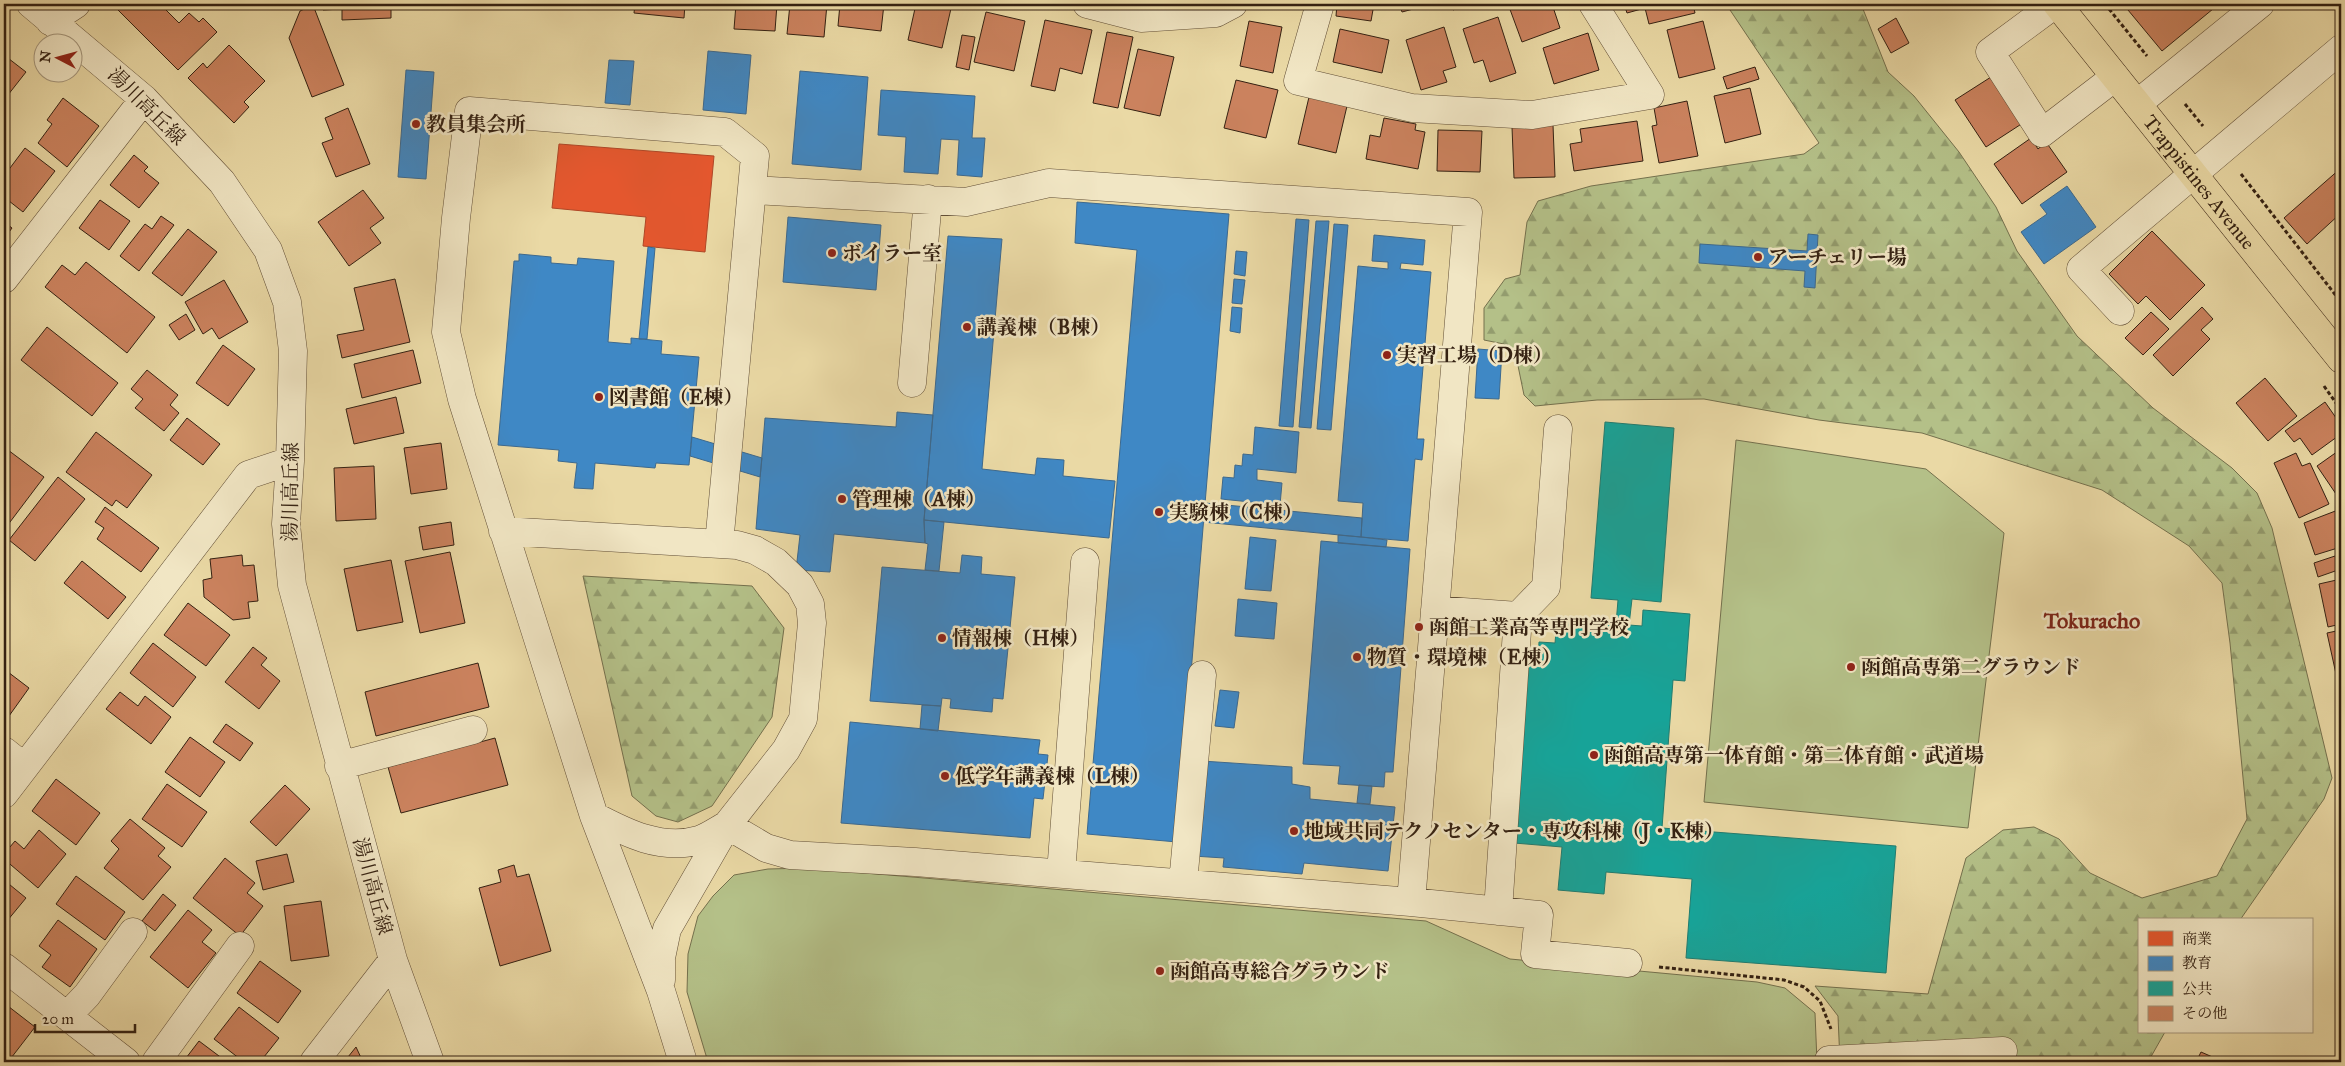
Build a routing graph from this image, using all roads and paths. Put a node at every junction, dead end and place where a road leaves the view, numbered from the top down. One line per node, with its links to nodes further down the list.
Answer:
1 (76, 4): 8 (street)
2 (1088, 4): 3 (street)
3 (1233, 4)
4 (1320, 4): 5 (street)
5 (1592, 4)
6 (2056, 4): 10 (main road, Trappistines Avenue); 10 (street)
7 (2260, 4): 12 (street)
8 (41, 13): 11 (street, 湯川高丘線)
9 (2341, 48): 13 (street)
10 (2115, 77): 12 (main road, Trappistines Avenue)
11 (144, 99): 16 (street); 21 (street, 湯川高丘線)
12 (2137, 104): 13 (main road, Trappistines Avenue)
13 (2194, 175): 17 (street); 18 (main road, Trappistines Avenue)
14 (752, 190): 15 (street); 22 (street); 23 (street)
15 (928, 199): 19 (street); 25 (street)
16 (4, 279)
17 (2120, 310)
18 (2341, 359)
19 (912, 383)
20 (1558, 429): 26 (street)
21 (290, 461): 29 (street); 30 (street, 湯川高丘線)
22 (503, 531): 23 (street); 32 (street)
23 (719, 544): 33 (street)
24 (1085, 562): 34 (street)
25 (1435, 610): 26 (street); 36 (street)
26 (1518, 616): 37 (street)
27 (1202, 675): 35 (street)
28 (473, 730): 30 (street)
29 (14, 759): 31 (street)
30 (339, 766): 40 (street, 湯川高丘線)
31 (4, 794)
32 (594, 816): 33 (street); 43 (street)
33 (726, 825): 34 (street); 43 (street)
34 (1061, 873): 35 (street)
35 (1183, 883): 36 (street)
36 (1411, 902): 37 (street)
37 (1498, 911): 41 (street)
38 (133, 932): 44 (street)
39 (240, 946): 48 (street)
40 (393, 960): 49 (street); 50 (street, 湯川高丘線)
41 (1628, 963): 46 (path)
42 (4, 967): 44 (street)
43 (661, 991): 51 (street)
44 (67, 1016): 47 (street)
45 (2003, 1051): 46 (street)
46 (1829, 1060)
47 (126, 1062)
48 (156, 1062)
49 (314, 1062)
50 (430, 1062)
51 (683, 1062)

